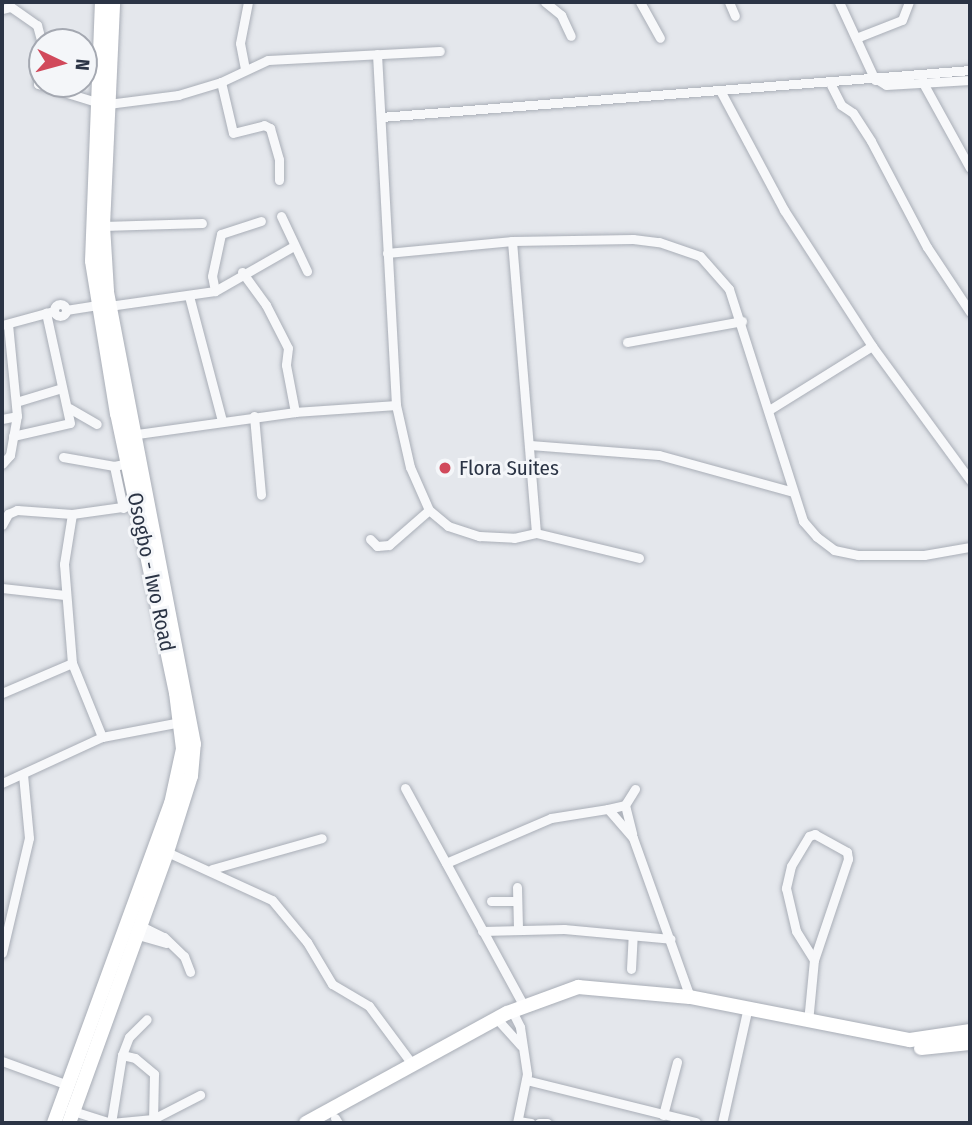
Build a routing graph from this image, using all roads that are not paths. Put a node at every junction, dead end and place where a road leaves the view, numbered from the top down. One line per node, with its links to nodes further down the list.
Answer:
1 (102, 2): 24 (main road, Osogbo - Iwo Road)
2 (113, 2): 24 (main road, Osogbo - Iwo Road)
3 (248, 2): 16 (street)
4 (545, 2): 11 (street)
5 (640, 2): 12 (street)
6 (729, 2): 10 (street)
7 (839, 2): 13 (street)
8 (909, 2): 13 (street)
9 (2, 9): 24 (street)
10 (735, 16)
11 (571, 36)
12 (660, 38)
13 (856, 38): 18 (street)
14 (440, 51): 15 (street)
15 (377, 54): 16 (street); 25 (street)
16 (245, 69): 20 (street)
17 (970, 70): 18 (street)
18 (877, 80): 21 (street); 22 (street)
19 (970, 80): 21 (street)
20 (221, 82): 24 (street); 28 (street)
21 (923, 83): 27 (street)
22 (831, 85): 23 (street); 42 (street)
23 (721, 92): 25 (street); 46 (street)
24 (102, 103): 26 (main road, Osogbo - Iwo Road)
25 (381, 117): 35 (street)
26 (100, 138): 32 (main road, Osogbo - Iwo Road); 40 (main road, Osogbo - Iwo Road)
27 (970, 169)
28 (279, 180)
29 (281, 215): 34 (street)
30 (261, 221): 38 (street)
31 (202, 223): 32 (street)
32 (103, 226): 40 (main road, Osogbo - Iwo Road)
33 (512, 241): 35 (street); 43 (street); 61 (street)
34 (294, 246): 36 (street); 37 (street)
35 (387, 253): 50 (street)
36 (307, 271)
37 (242, 272): 38 (street); 53 (street)
38 (215, 291): 39 (street)
39 (189, 296): 40 (street); 57 (street)
40 (103, 306): 41 (street); 60 (main road, Osogbo - Iwo Road)
41 (50, 312): 44 (street); 48 (street)
42 (970, 312)
43 (742, 321): 45 (street); 52 (street)
44 (5, 324): 47 (street)
45 (627, 342)
46 (872, 346): 52 (street); 65 (street)
47 (7, 368): 49 (street)
48 (62, 388): 49 (street); 51 (street)
49 (16, 402): 54 (street)
50 (396, 405): 53 (street); 69 (street)
51 (69, 408): 58 (street); 59 (street)
52 (769, 410): 66 (street)
53 (295, 412): 55 (street)
54 (17, 416): 56 (street); 59 (street)
55 (254, 416): 57 (street); 67 (street)
56 (2, 419)
57 (222, 421): 60 (street)
58 (97, 424)
59 (13, 436): 63 (street)
60 (128, 436): 64 (main road, Osogbo - Iwo Road); 90 (main road, Osogbo - Iwo Road)
61 (530, 444): 66 (street); 72 (street)
62 (63, 457): 64 (street)
63 (2, 464)
64 (121, 464): 68 (main road, Osogbo - Iwo Road)
65 (970, 480)
66 (793, 492): 74 (street)
67 (261, 495)
68 (129, 506): 70 (street); 80 (main road, Osogbo - Iwo Road)
69 (429, 510): 72 (street); 73 (street)
70 (72, 514): 71 (street); 77 (street)
71 (2, 525)
72 (536, 533): 75 (street)
73 (370, 539)
74 (970, 547)
75 (639, 558)
76 (2, 588): 77 (street)
77 (65, 595): 78 (street)
78 (72, 663): 79 (street); 81 (street)
79 (2, 693)
80 (181, 722): 81 (street); 118 (main road, Osogbo - Iwo Road)
81 (102, 737): 82 (street)
82 (23, 774): 83 (street); 101 (street)
83 (2, 783)
84 (405, 788): 91 (street)
85 (635, 789): 86 (street)
86 (625, 805): 87 (street); 89 (street)
87 (608, 809): 89 (street); 91 (street)
88 (322, 838): 92 (street)
89 (633, 838): 100 (street)
90 (167, 852): 92 (street); 97 (main road, Osogbo - Iwo Road)
91 (446, 863): 98 (street)
92 (212, 869): 116 (street)
93 (517, 887): 95 (street)
94 (491, 901): 95 (street)
95 (516, 901): 96 (street)
96 (518, 929): 98 (street); 99 (street)
97 (139, 931): 104 (street); 121 (main road, Osogbo - Iwo Road)
98 (482, 931): 106 (street)
99 (633, 936): 100 (street); 103 (street)
100 (671, 939): 105 (street)
101 (2, 953)
102 (814, 960): 102 (street); 109 (street)
103 (631, 969)
104 (190, 972)
105 (691, 997): 106 (main road); 107 (main road)
106 (518, 1012): 107 (main road); 110 (main road); 112 (street)
107 (746, 1015): 109 (main road); 111 (main road); 131 (street)
108 (147, 1019): 113 (street)
109 (808, 1022): 111 (main road)
110 (499, 1023): 112 (street); 116 (main road); 123 (main road)
111 (969, 1037)
112 (521, 1046): 117 (street)
113 (122, 1055): 122 (street); 126 (street)
114 (2, 1061): 118 (street)
115 (677, 1062): 120 (street)
116 (412, 1064): 127 (main road)
117 (526, 1080): 120 (street); 124 (street)
118 (68, 1085): 121 (main road, Osogbo - Iwo Road)
119 (200, 1095): 122 (street)
120 (663, 1115): 125 (street)
121 (65, 1119): 126 (street)
122 (153, 1121): 126 (street)
123 (332, 1122)
124 (518, 1122): 128 (street)
125 (696, 1122)
126 (111, 1123)
127 (306, 1123)
128 (531, 1123)
129 (539, 1123): 130 (street)
130 (547, 1123)
131 (722, 1123)

